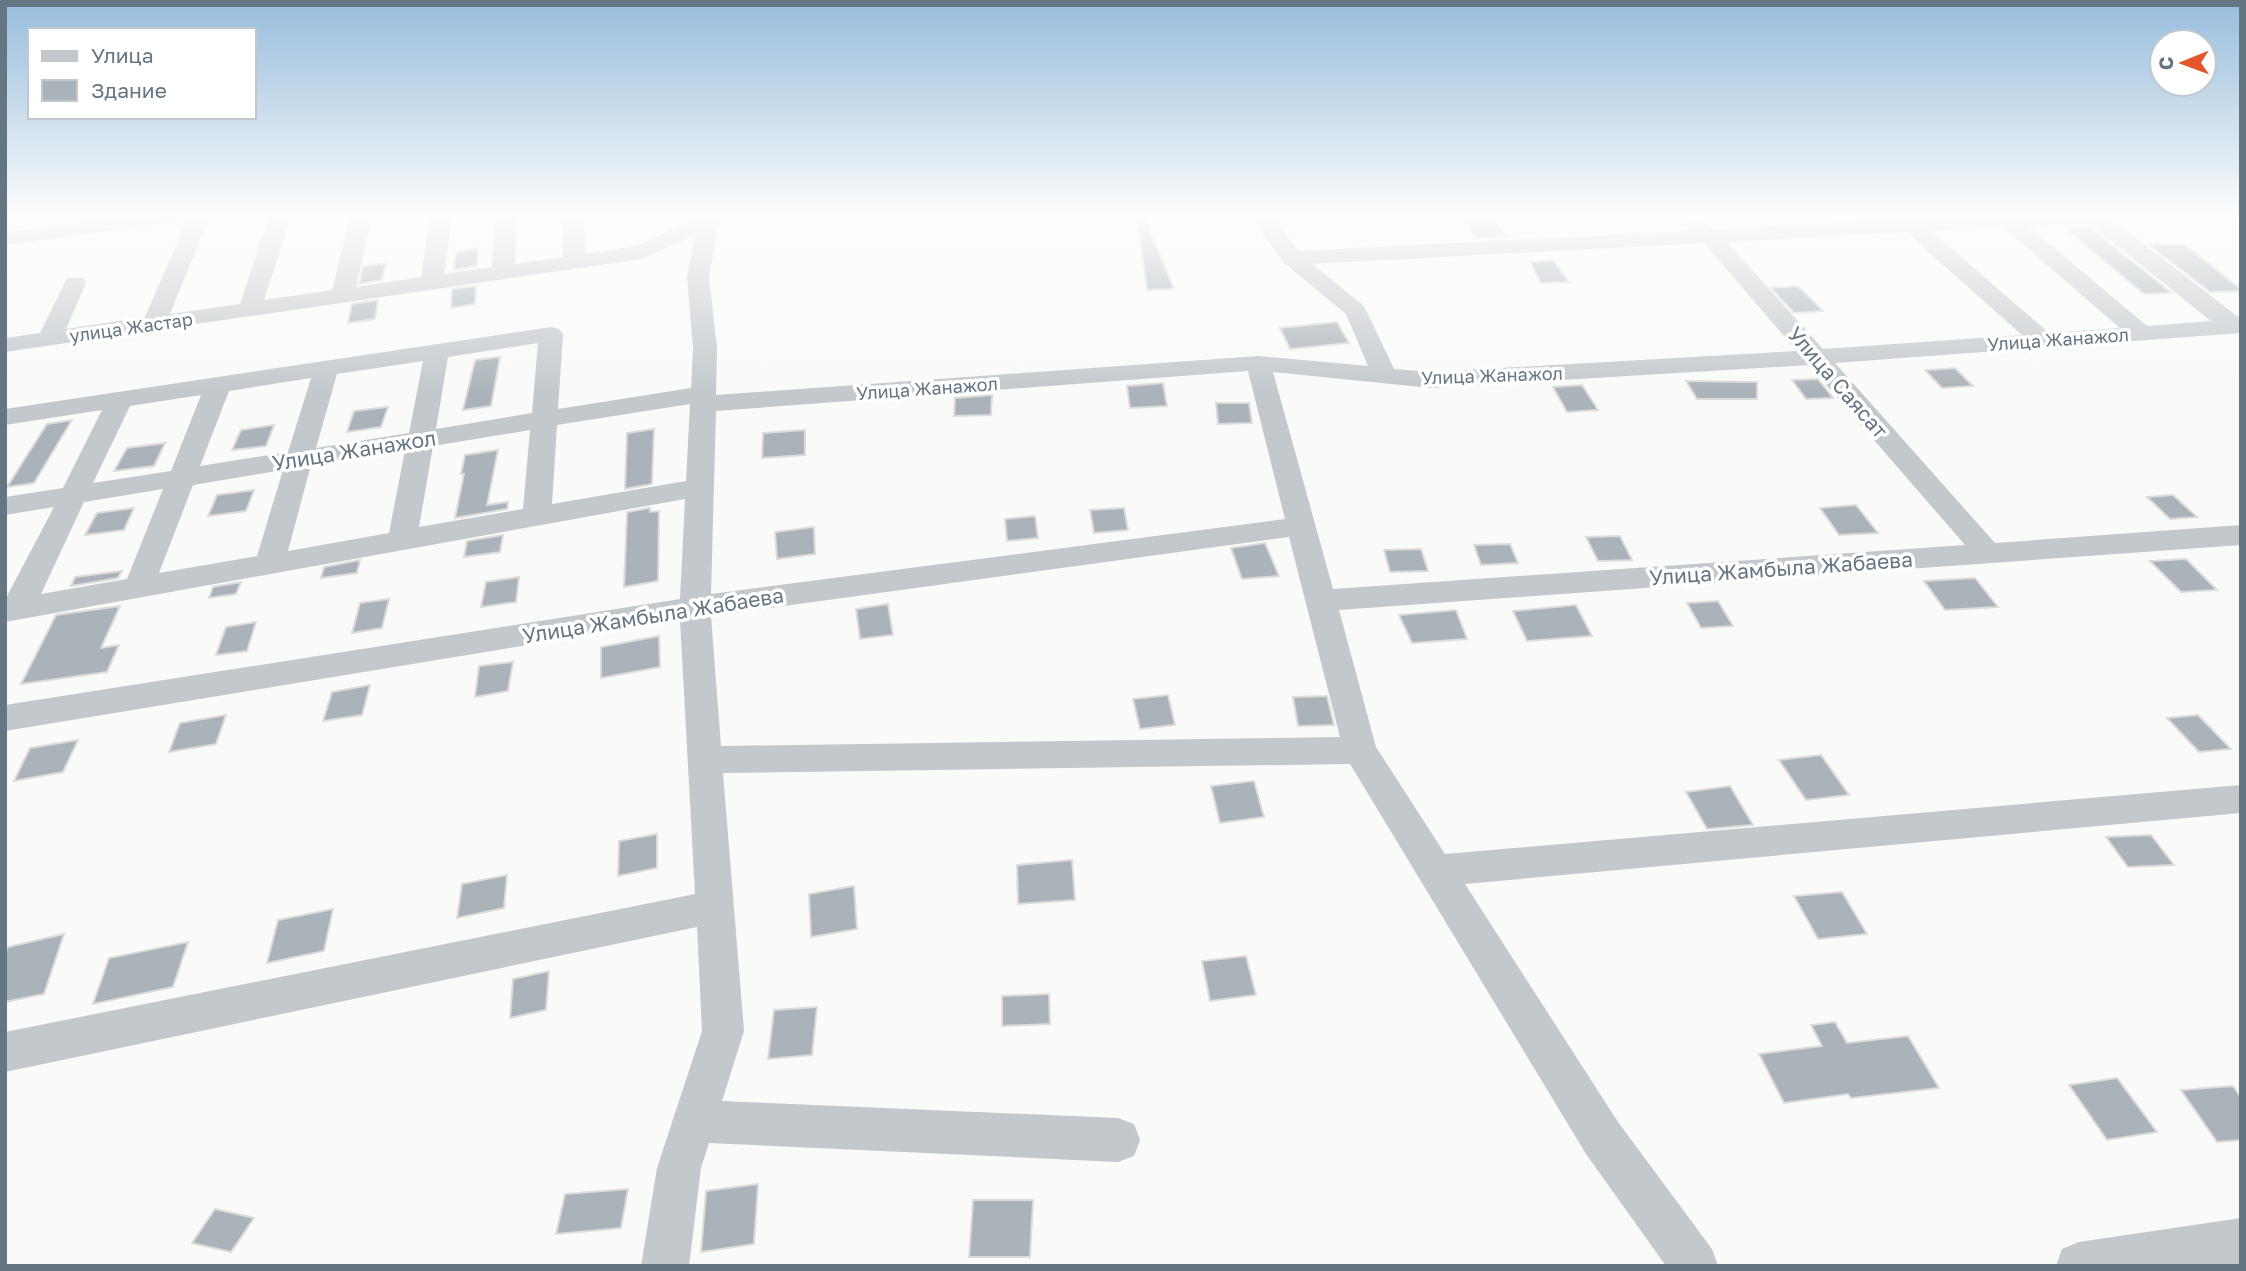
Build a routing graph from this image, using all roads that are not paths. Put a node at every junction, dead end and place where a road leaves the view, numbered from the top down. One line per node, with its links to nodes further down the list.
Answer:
1 (174, 275): 16 (street)
2 (261, 275): 15 (street)
3 (347, 275): 14 (street)
4 (433, 275): 13 (street)
5 (482, 275): 13 (street, улица Жастар)
6 (698, 275): 29 (street)
7 (1313, 275): 26 (street)
8 (1744, 275): 23 (street, Улица Саясат)
9 (1969, 275): 20 (street)
10 (2073, 275): 18 (street)
11 (2172, 275): 17 (street)
12 (75, 283): 19 (street)
13 (432, 283): 14 (street, улица Жастар)
14 (342, 296): 15 (street, улица Жастар)
15 (250, 309): 16 (street, улица Жастар)
16 (154, 323): 19 (street, улица Жастар)
17 (2237, 326): 18 (street, Улица Жанажол)
18 (2141, 333): 20 (street, Улица Жанажол)
19 (49, 339): 21 (street, улица Жастар)
20 (2044, 341): 23 (street, Улица Жанажол)
21 (5, 345)
22 (437, 351): 25 (street); 31 (street); 32 (street)
23 (1816, 357): 26 (street, Улица Жанажол); 42 (street, Улица Саясат)
24 (1258, 363): 26 (street, Улица Жанажол); 29 (street, Улица Жанажол); 39 (street)
25 (326, 368): 27 (street); 33 (street)
26 (1384, 375)
27 (218, 385): 28 (street); 34 (street)
28 (120, 399): 30 (street); 36 (street)
29 (703, 399): 31 (street, Улица Жанажол); 35 (street)
30 (6, 418)
31 (544, 420): 32 (street, Улица Жанажол); 38 (street)
32 (420, 439): 33 (street, Улица Жанажол); 41 (street)
33 (300, 459): 34 (street, Улица Жанажол); 43 (street)
34 (182, 478): 36 (street, Улица Жанажол); 44 (street)
35 (700, 488): 38 (street); 46 (street)
36 (74, 495): 37 (street, Улица Жанажол); 47 (street)
37 (5, 506)
38 (537, 516): 41 (street)
39 (1302, 526): 45 (street); 46 (street, Улица Жамбыла Жабаева)
40 (2241, 535): 42 (street, Улица Жамбыла Жабаева)
41 (402, 541): 43 (street)
42 (1988, 553): 45 (street, Улица Жамбыла Жабаева)
43 (269, 564): 44 (street)
44 (139, 587): 47 (street)
45 (1321, 601): 49 (street)
46 (695, 607): 48 (street, Улица Жамбыла Жабаева); 50 (street)
47 (12, 610)
48 (5, 718)
49 (1360, 750): 50 (street); 52 (street)
50 (705, 760): 53 (street)
51 (2241, 799): 52 (street)
52 (1436, 871): 59 (street)
53 (714, 907): 54 (street); 55 (street)
54 (5, 1052)
55 (694, 1121): 56 (street); 58 (street)
56 (1118, 1140)
57 (2241, 1241): 60 (street)
58 (665, 1266)
59 (1695, 1266)
60 (2079, 1266)

